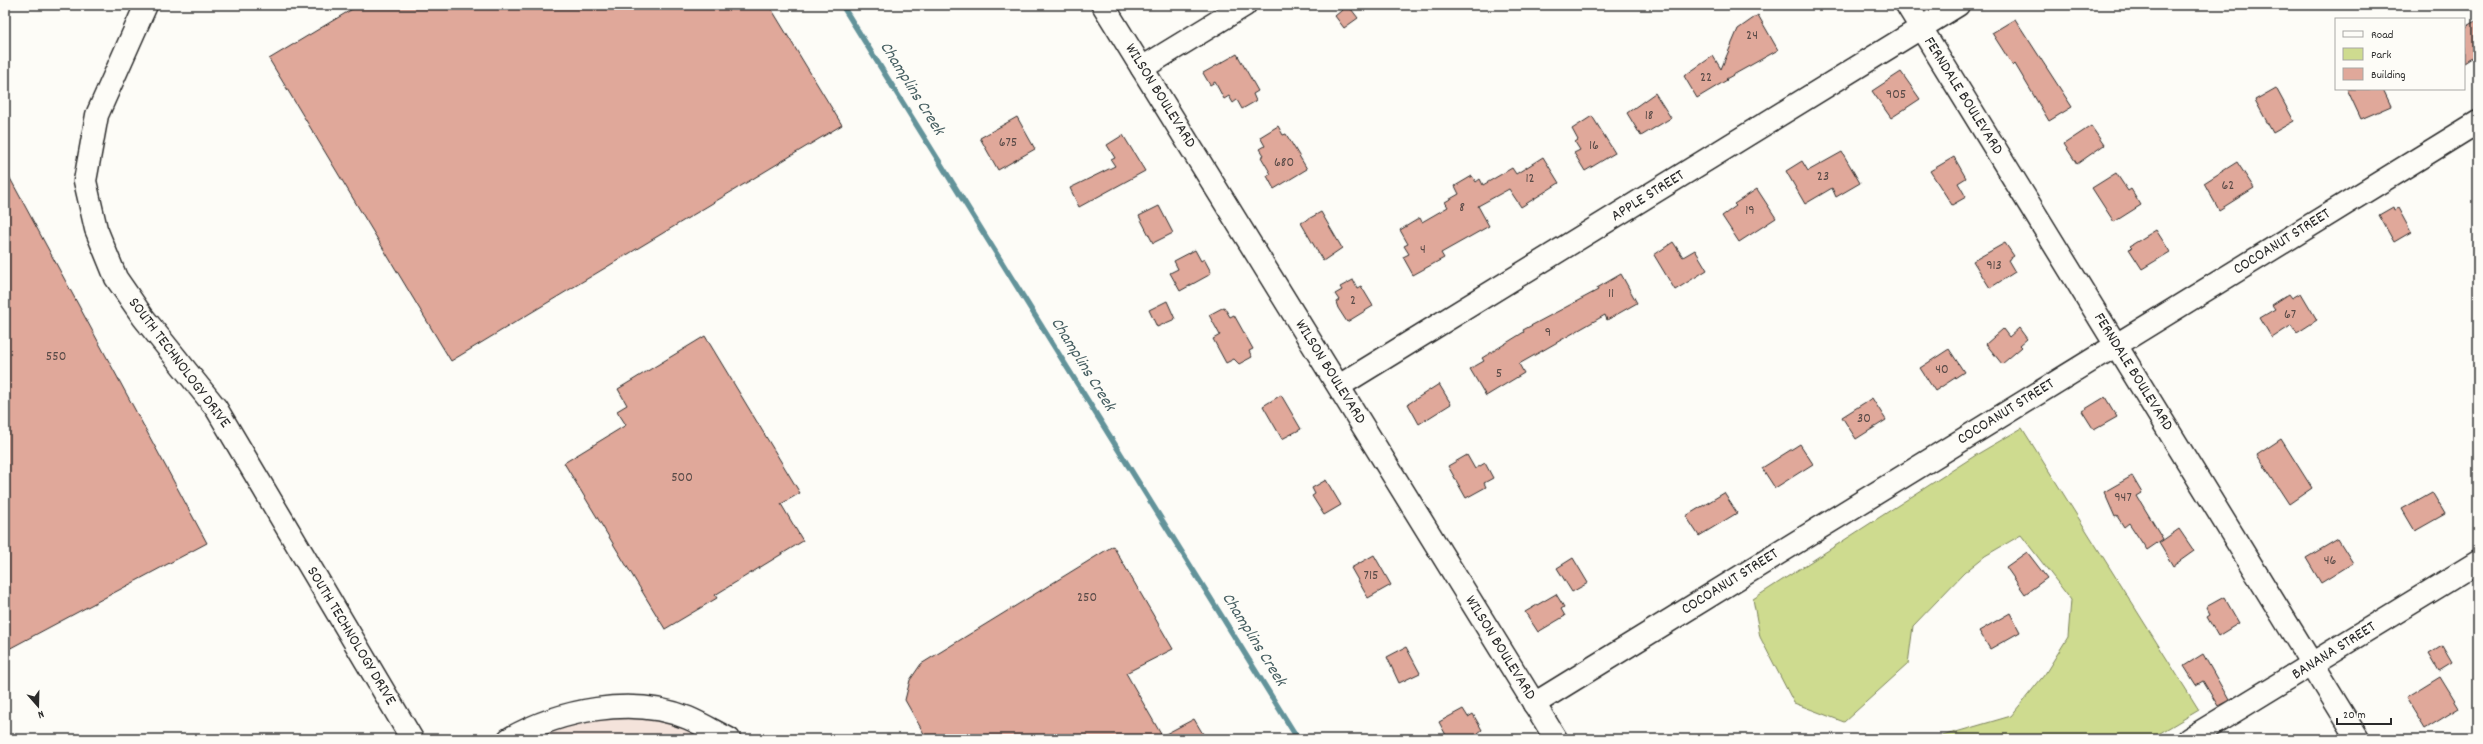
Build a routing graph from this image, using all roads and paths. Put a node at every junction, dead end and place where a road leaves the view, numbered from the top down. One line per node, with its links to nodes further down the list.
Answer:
1 (146, 5): 14 (street, SOUTH TECHNOLOGY DRIVE)
2 (1103, 5): 7 (street, WILSON BOULEVARD)
3 (1245, 5): 7 (street)
4 (1906, 5): 6 (street, FERNDALE BOULEVARD)
5 (1958, 5): 6 (street, APPLE STREET)
6 (1921, 28): 9 (street, FERNDALE BOULEVARD); 10 (street, APPLE STREET)
7 (1142, 68): 10 (street, WILSON BOULEVARD)
8 (2478, 122): 9 (street, COCOANUT STREET)
9 (2116, 345): 12 (street, FERNDALE BOULEVARD); 13 (street, COCOANUT STREET)
10 (1339, 386): 13 (street, WILSON BOULEVARD)
11 (2478, 562): 12 (street, BANANA STREET)
12 (2312, 664): 18 (street, BANANA STREET); 19 (street, FERNDALE BOULEVARD)
13 (1534, 704): 17 (street, WILSON BOULEVARD)
14 (412, 739)
15 (509, 739): 16 (street)
16 (729, 739)
17 (1556, 739)
18 (2190, 739)
19 (2358, 739)

